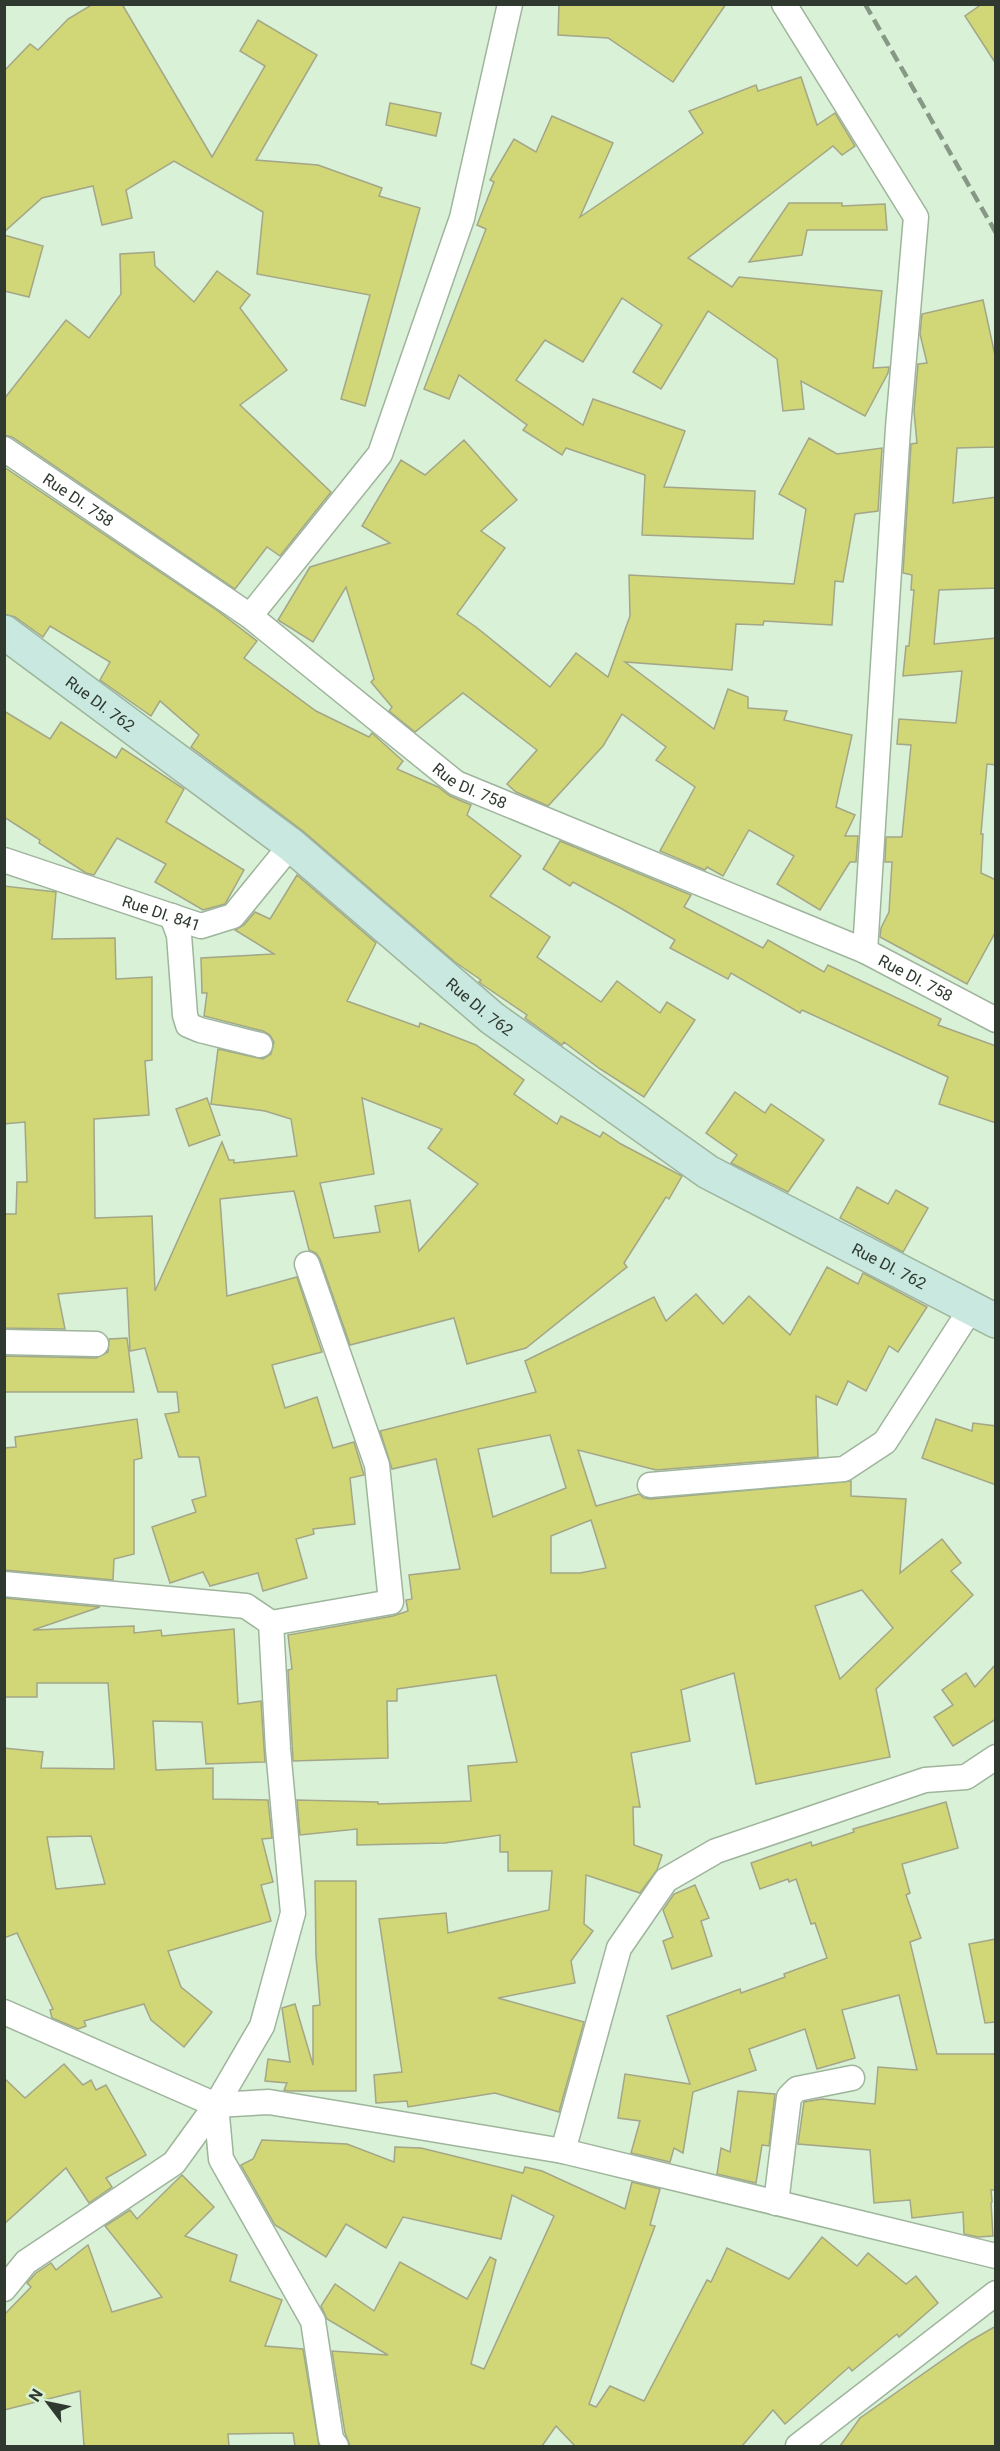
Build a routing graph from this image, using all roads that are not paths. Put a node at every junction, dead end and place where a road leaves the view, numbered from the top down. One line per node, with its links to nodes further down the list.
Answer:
1 (510, 4): 4 (street)
2 (784, 4): 9 (street)
3 (4, 449): 4 (street, Rue DI. 758)
4 (250, 616): 9 (street, Rue DI. 758)
5 (4, 632): 6 (street, Rue DI. 762)
6 (291, 844): 8 (street, Rue DI. 841); 13 (street, Rue DI. 762)
7 (4, 860): 8 (street, Rue DI. 841)
8 (172, 916): 11 (street)
9 (865, 951): 10 (street, Rue DI. 758)
10 (996, 1020)
11 (260, 1045)
12 (307, 1264): 18 (street)
13 (984, 1314): 16 (street)
14 (4, 1342): 15 (street)
15 (96, 1344)
16 (650, 1485)
17 (4, 1584): 18 (street)
18 (271, 1623): 22 (street)
19 (996, 1757): 23 (street)
20 (4, 2012): 22 (street)
21 (852, 2078): 24 (street)
22 (216, 2105): 23 (street); 26 (street); 28 (street)
23 (563, 2151): 24 (street)
24 (776, 2203): 25 (street)
25 (996, 2256)
26 (4, 2289)
27 (996, 2293): 29 (street)
28 (336, 2446)
29 (798, 2446)

